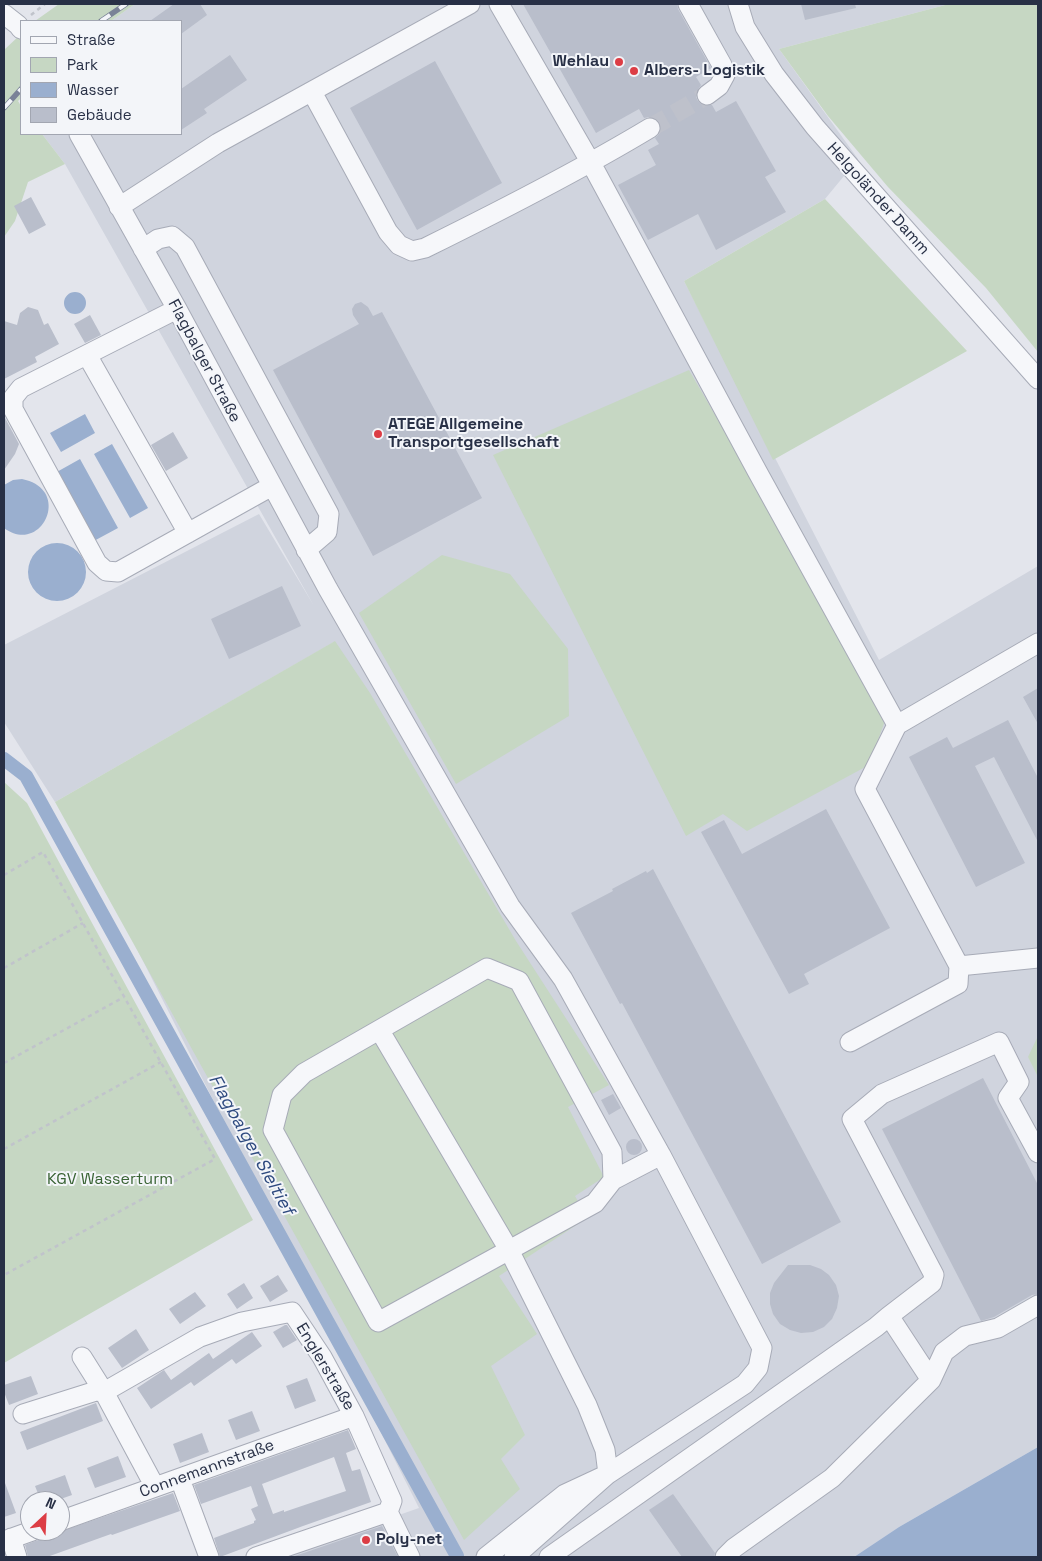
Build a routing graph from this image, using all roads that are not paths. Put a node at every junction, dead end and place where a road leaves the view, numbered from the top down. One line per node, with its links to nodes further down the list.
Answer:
1 (470, 4): 7 (street)
2 (499, 4): 11 (street)
3 (688, 4): 8 (street)
4 (738, 4): 16 (street, Helgoländer Damm)
5 (4, 14): 6 (street)
6 (23, 16)
7 (312, 92): 11 (street); 12 (street)
8 (706, 95)
9 (650, 128): 11 (street)
10 (80, 135): 12 (street, Flagbalger Straße)
11 (591, 163): 21 (street)
12 (119, 207): 13 (street, Flagbalger Straße)
13 (142, 249): 14 (street, Flagbalger Straße); 19 (street)
14 (177, 309): 15 (street); 17 (street, Flagbalger Straße)
15 (87, 354): 18 (street); 18 (street)
16 (1038, 379)
17 (272, 486): 18 (street); 19 (street, Flagbalger Straße)
18 (188, 533)
19 (306, 550): 27 (street, Flagbalger Straße)
20 (1038, 643): 21 (street)
21 (897, 725): 23 (street)
22 (1038, 958): 23 (street)
23 (959, 966): 25 (street)
24 (380, 1031): 28 (street); 29 (street); 29 (street)
25 (850, 1042)
26 (1038, 1152): 31 (street)
27 (661, 1155): 28 (street); 37 (street, Flagbalger Straße)
28 (613, 1180): 29 (street)
29 (509, 1250): 37 (street)
30 (1038, 1305): 33 (street)
31 (889, 1316): 33 (street); 50 (street)
32 (82, 1357): 34 (street)
33 (931, 1380): 51 (street)
34 (104, 1392): 35 (street, Englerstraße); 36 (street, Englerstraße); 39 (street)
35 (23, 1414)
36 (354, 1416): 38 (street, Connemannstraße); 40 (street, Englerstraße)
37 (608, 1474): 48 (street); 49 (street)
38 (180, 1479): 39 (street, Connemannstraße); 45 (street)
39 (155, 1487): 41 (street, Connemannstraße)
40 (390, 1507): 46 (street); 47 (street, Englerstraße)
41 (70, 1517)
42 (20, 1535): 43 (street)
43 (7, 1540): 44 (street)
44 (17, 1557)
45 (209, 1557)
46 (256, 1557)
47 (410, 1557)
48 (486, 1557)
49 (514, 1557)
50 (549, 1557)
51 (725, 1557)

